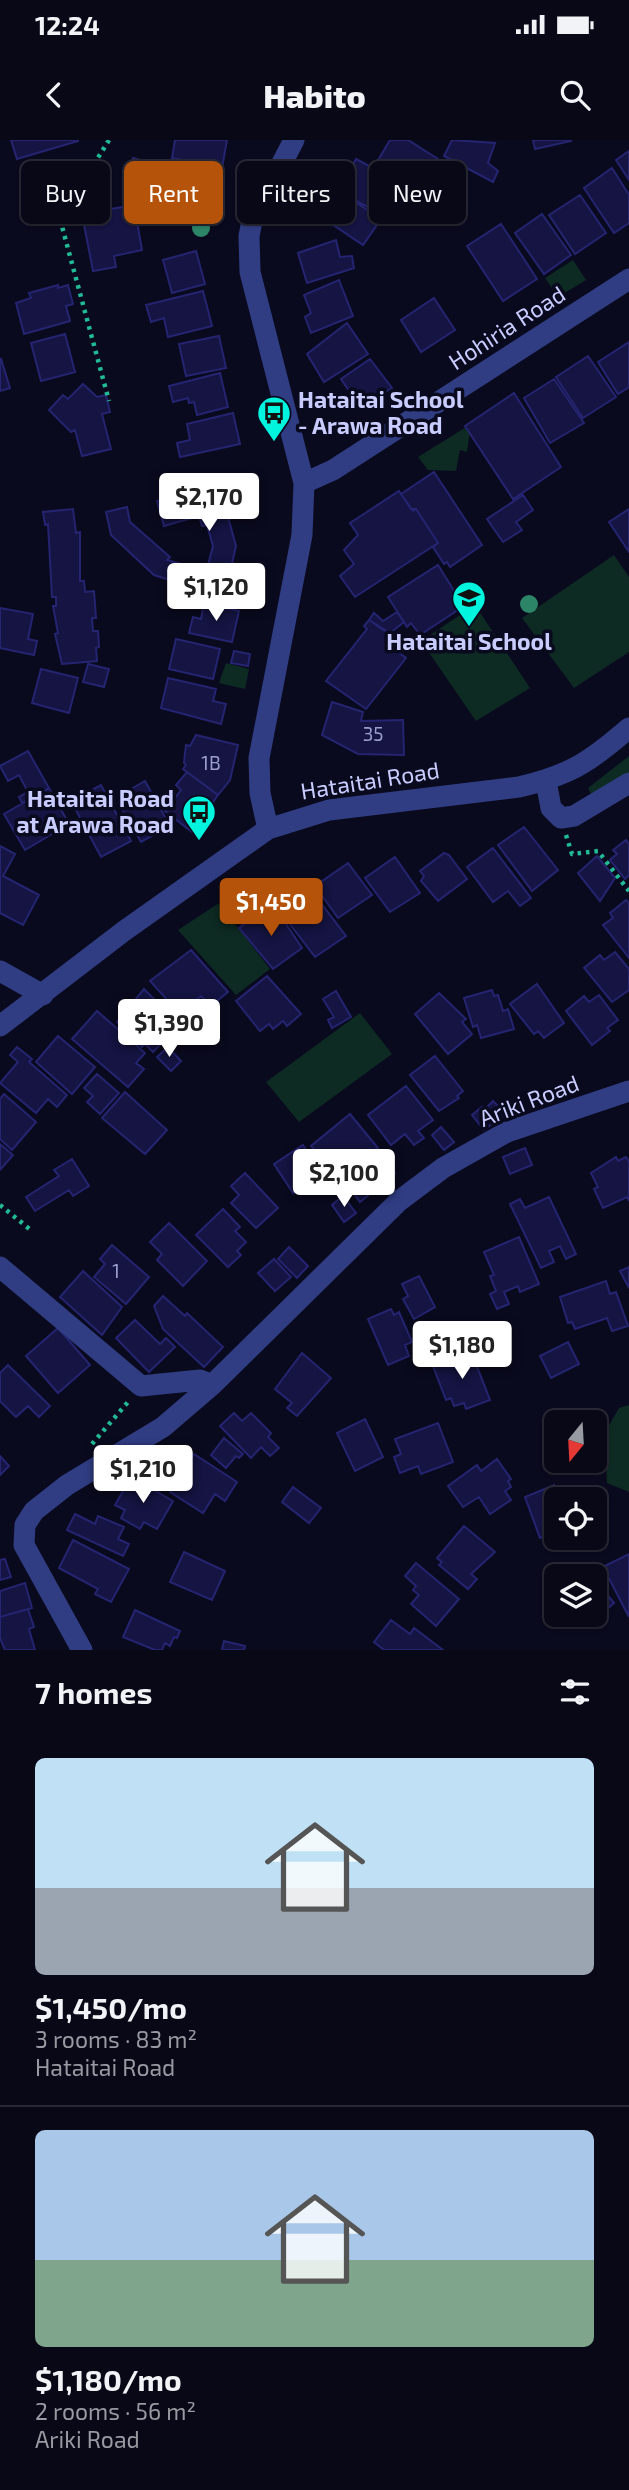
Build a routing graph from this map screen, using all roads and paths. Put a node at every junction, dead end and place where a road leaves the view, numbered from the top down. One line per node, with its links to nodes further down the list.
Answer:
1 (109, 140): 4 (path)
2 (294, 140): 5 (street)
3 (629, 279): 5 (street, Hohiria Road)
4 (109, 401)
5 (304, 483): 10 (street)
6 (629, 728): 7 (street, Hataitai Road)
7 (546, 781): 9 (street); 10 (street, Hataitai Road)
8 (629, 783): 9 (street)
9 (561, 817): 11 (path)
10 (268, 829): 13 (street, Hataitai Road)
11 (629, 891)
12 (0, 971): 13 (street)
13 (43, 995): 14 (street, Hataitai Road)
14 (0, 1026)
15 (629, 1091): 19 (street, Ariki Road)
16 (0, 1205): 17 (path)
17 (32, 1231)
18 (0, 1267): 20 (street)
19 (212, 1385): 20 (street); 22 (street, Ariki Road)
20 (141, 1386): 21 (path)
21 (91, 1445)
22 (82, 1650)

